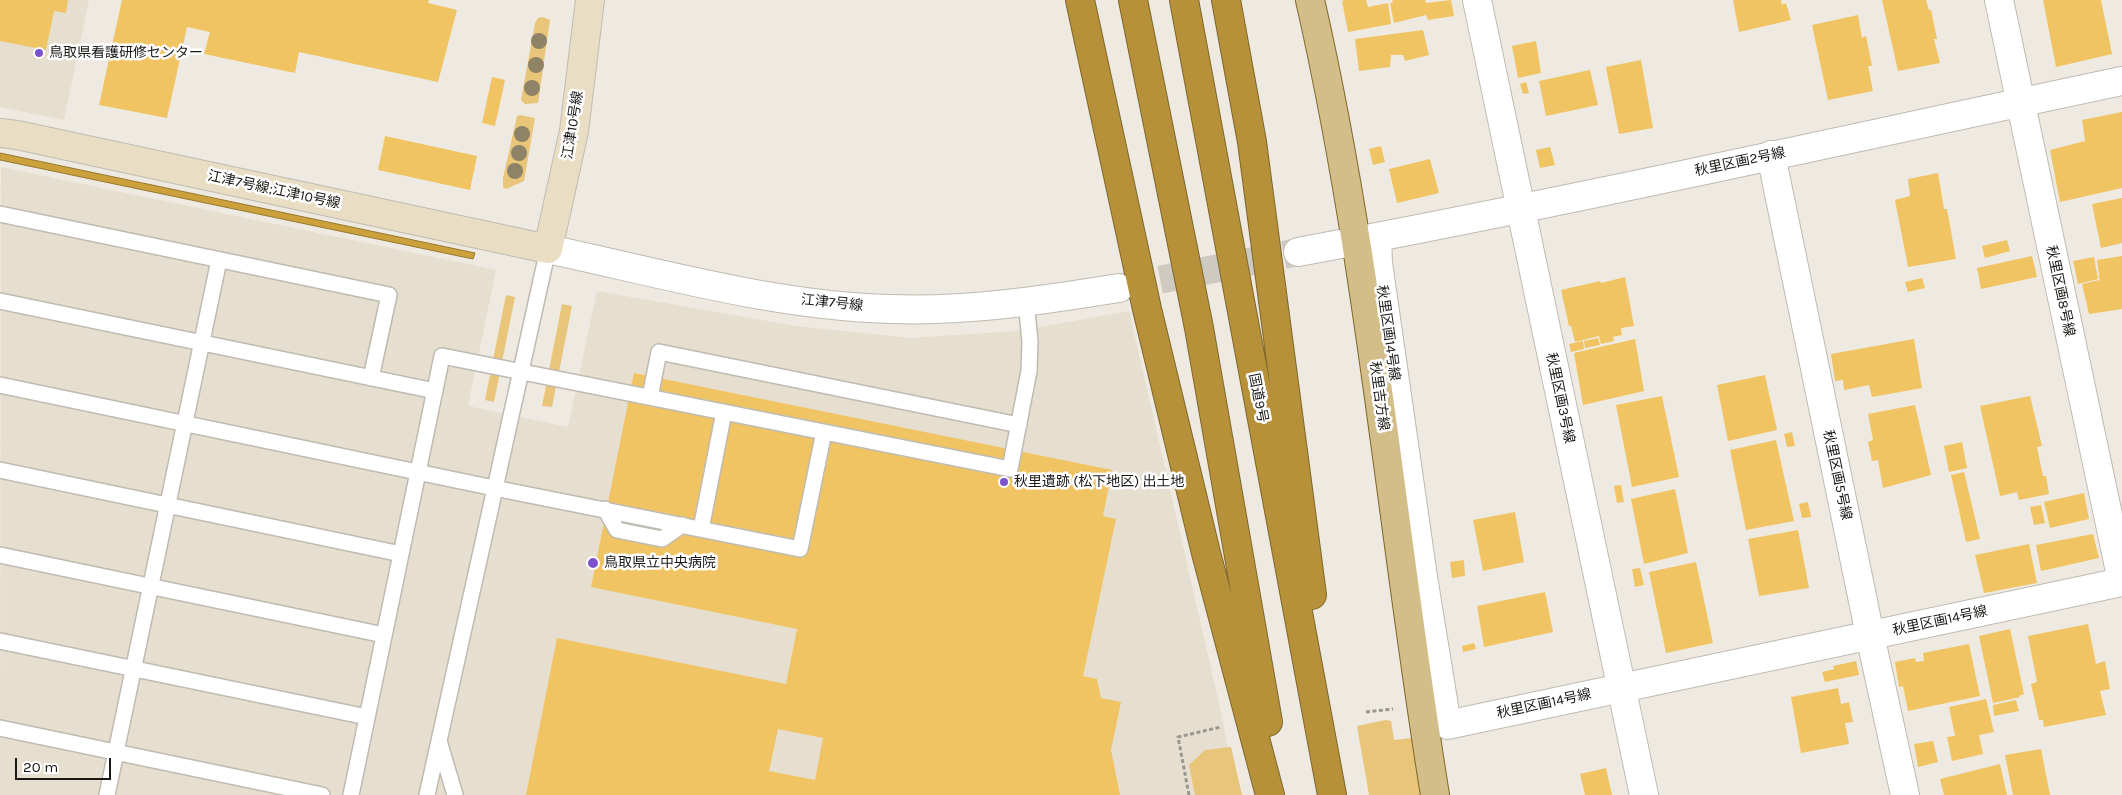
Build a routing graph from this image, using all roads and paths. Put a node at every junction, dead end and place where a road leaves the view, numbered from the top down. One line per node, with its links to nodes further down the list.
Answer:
1 (590, 0): 16 (street, 江津10号線)
2 (1080, 0): 58 (highway)
3 (1133, 0): 59 (highway)
4 (1184, 0): 60 (highway, 国道9号)
5 (1226, 0): 61 (highway)
6 (1310, 0): 15 (main road, 秋里吉方線)
7 (1477, 0): 13 (street, 秋里区画3号線)
8 (1998, 0): 10 (street, 秋里区画8号線)
9 (2122, 81): 10 (street, 秋里区画2号線)
10 (2020, 102): 12 (street, 秋里区画2号線); 37 (street, 秋里区画8号線)
11 (0, 133): 16 (street, 江津7号線;江津10号線)
12 (1771, 155): 13 (street, 秋里区画2号線); 43 (street, 秋里区画5号線)
13 (1520, 208): 15 (street, 秋里区画2号線); 46 (street, 秋里区画3号線)
14 (0, 214): 18 (lane)
15 (1367, 240): 17 (street); 46 (street, 秋里区画14号線); 62 (main road, 秋里吉方線)
16 (548, 249): 21 (street, 江津7号線); 23 (lane)
17 (1298, 252)
18 (219, 260): 22 (lane); 24 (lane)
19 (1120, 288): 21 (street, 江津7号線)
20 (0, 301): 22 (lane)
21 (1026, 302): 30 (lane)
22 (201, 343): 24 (lane); 29 (lane)
23 (520, 370): 26 (lane); 27 (lane); 34 (lane)
24 (371, 378): 26 (lane)
25 (0, 385): 29 (lane)
26 (435, 391): 33 (lane)
27 (650, 397): 28 (lane); 30 (lane)
28 (724, 412): 31 (lane); 36 (lane)
29 (184, 424): 33 (lane); 35 (lane)
30 (1019, 425): 31 (lane)
31 (824, 432): 36 (lane)
32 (0, 470): 35 (lane)
33 (418, 473): 34 (lane); 38 (lane)
34 (494, 488): 36 (lane); 50 (lane)
35 (167, 505): 38 (lane); 41 (lane)
36 (701, 528)
37 (2119, 547): 40 (street, 秋里区画8号線)
38 (401, 554): 42 (lane)
39 (0, 556): 41 (lane)
40 (2122, 582): 43 (street, 秋里区画14号線)
41 (150, 587): 42 (lane); 45 (lane)
42 (384, 635): 47 (lane)
43 (1870, 635): 46 (street, 秋里区画14号線); 64 (street, 秋里区画5号線)
44 (0, 641): 45 (lane)
45 (133, 668): 47 (lane); 51 (lane)
46 (1622, 687): 63 (street, 秋里区画3号線)
47 (367, 717): 54 (lane)
48 (1221, 727): 57 (path)
49 (0, 728): 51 (lane)
50 (438, 740): 55 (lane); 56 (lane)
51 (116, 752): 52 (lane); 53 (lane)
52 (107, 795)
53 (322, 795)
54 (351, 795)
55 (427, 795)
56 (455, 795)
57 (1189, 795)
58 (1270, 795)
59 (1280, 795)
60 (1332, 795)
61 (1339, 795)
62 (1435, 795)
63 (1644, 795)
64 (1905, 795)

